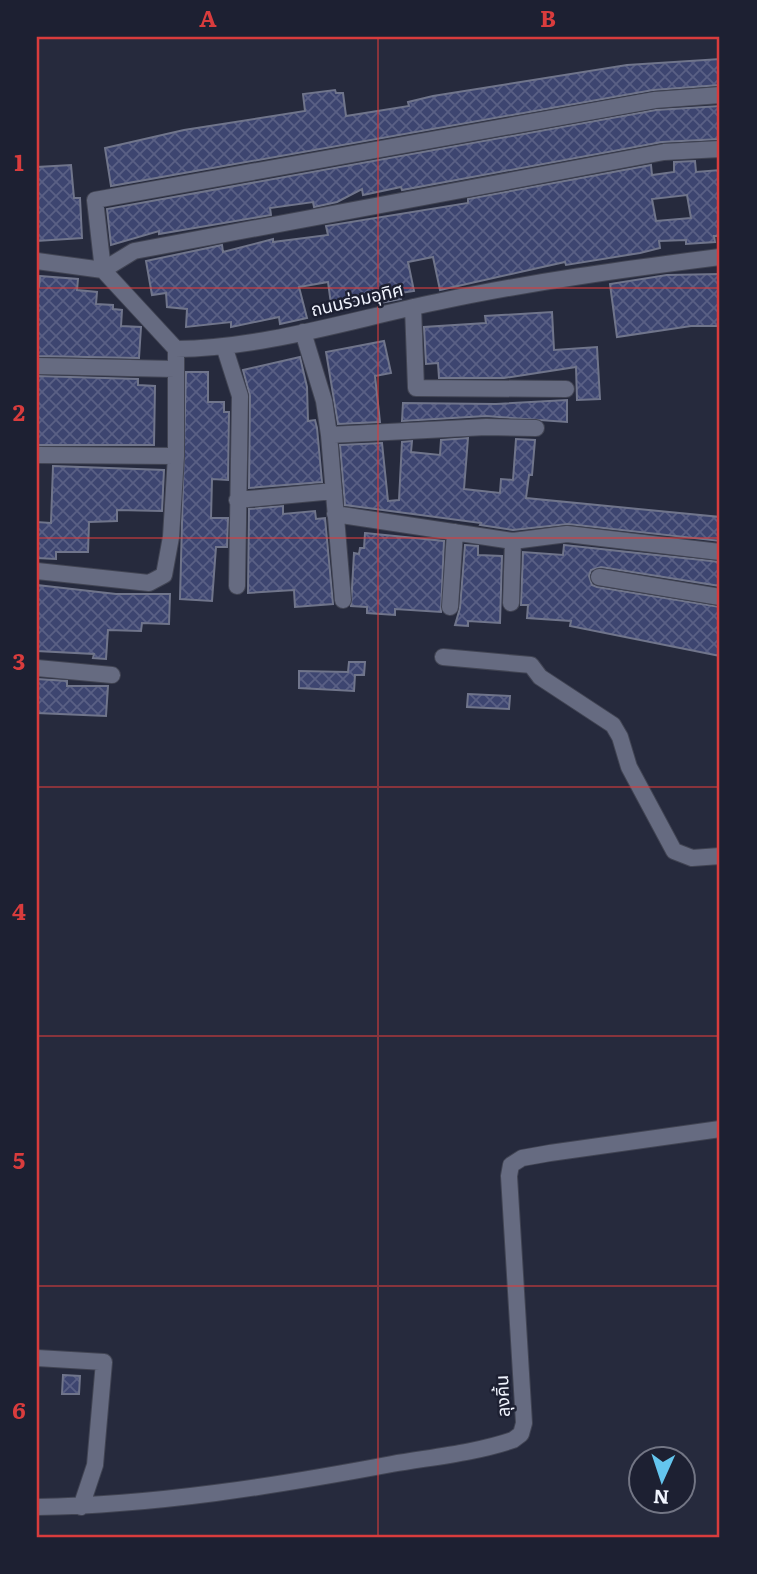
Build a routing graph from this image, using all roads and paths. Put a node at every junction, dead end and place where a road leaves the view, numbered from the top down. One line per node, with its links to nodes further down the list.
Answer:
1 (720, 95): 5 (street)
2 (720, 149): 5 (street)
3 (720, 257): 6 (street, ถนนร่วมอุทิศ)
4 (37, 261): 5 (street)
5 (103, 270): 8 (street)
6 (413, 307): 7 (street, ถนนร่วมอุทิศ); 12 (street)
7 (303, 332): 9 (street, ถนนร่วมอุทิศ); 14 (street)
8 (176, 349): 9 (street, ถนนร่วมอุทิศ); 11 (street)
9 (225, 349): 18 (street)
10 (37, 366): 11 (street)
11 (175, 369): 16 (street)
12 (566, 389)
13 (536, 428): 14 (street)
14 (329, 435): 17 (street)
15 (37, 455): 16 (street)
16 (176, 456): 23 (street)
17 (334, 491): 18 (street); 19 (street)
18 (237, 500): 25 (street)
19 (335, 514): 20 (street); 27 (street)
20 (455, 532): 21 (street); 29 (street)
21 (513, 541): 22 (street); 28 (street)
22 (720, 552)
23 (37, 571)
24 (599, 577): 26 (street)
25 (237, 586)
26 (720, 597)
27 (343, 600)
28 (511, 603)
29 (450, 607)
30 (443, 657): 33 (street)
31 (37, 668): 32 (street)
32 (112, 675)
33 (720, 856)
34 (720, 1129): 37 (street, ลุงคิ้น)
35 (37, 1358): 37 (street)
36 (37, 1507): 37 (street, ลุงคิ้น)
37 (81, 1507)

